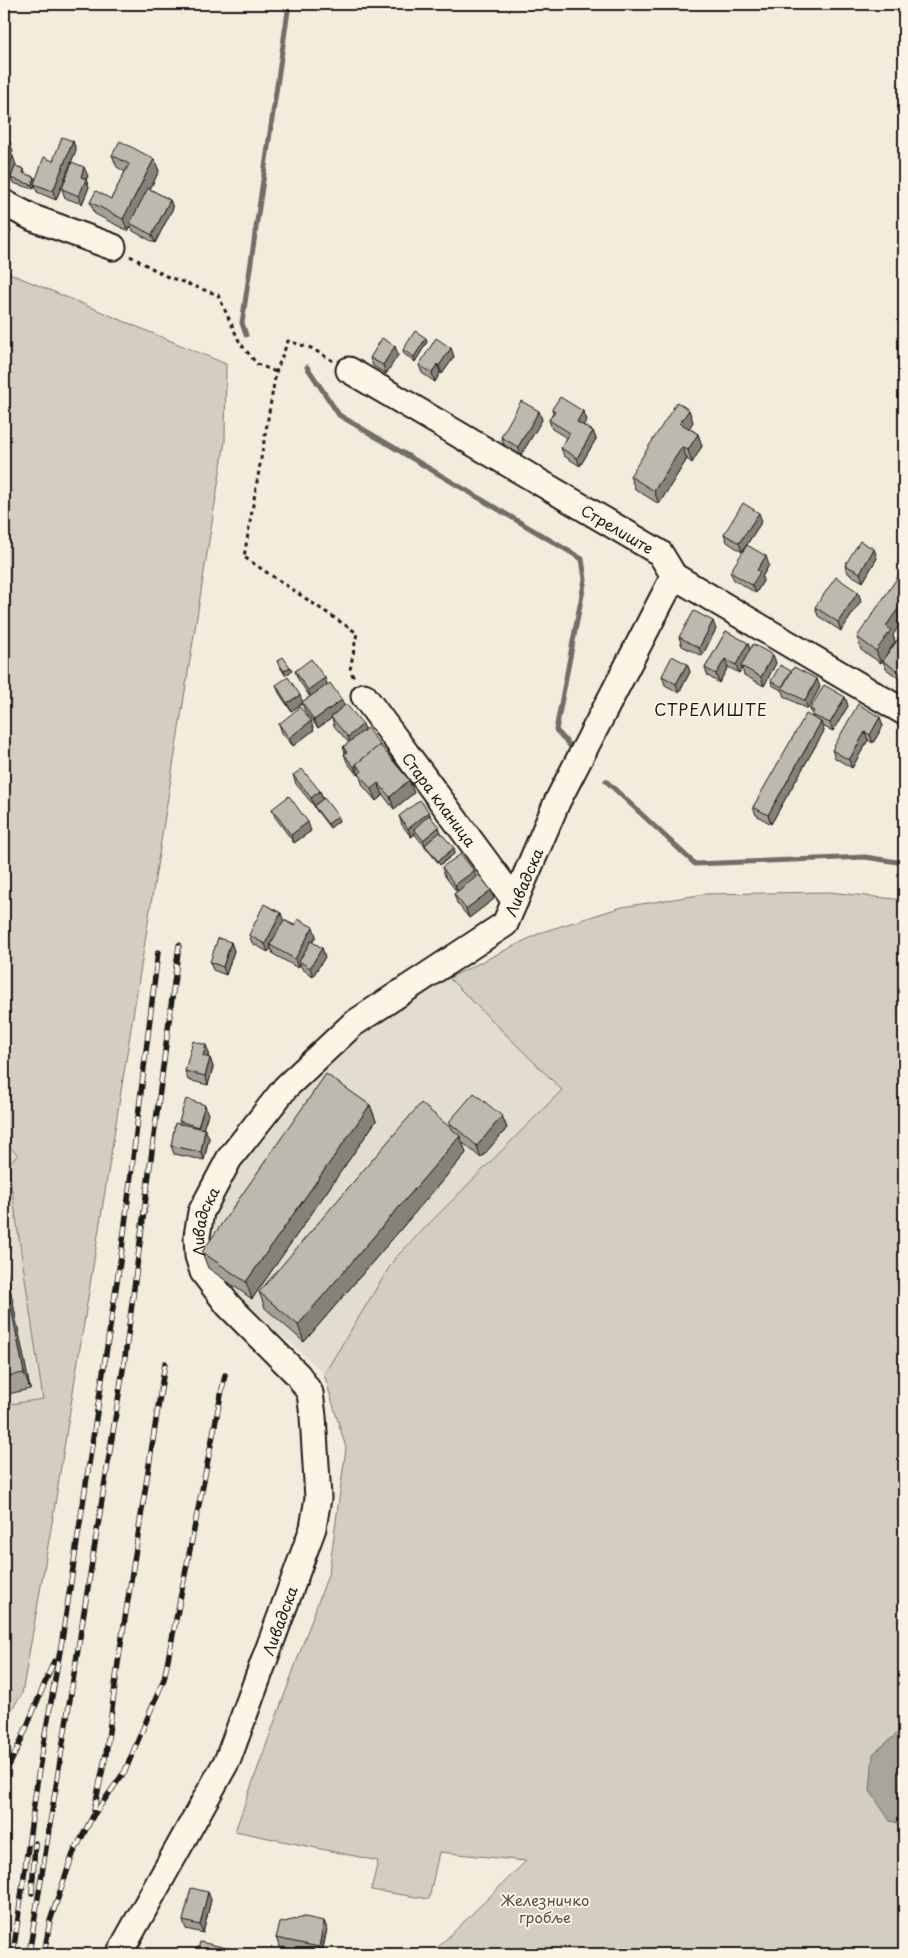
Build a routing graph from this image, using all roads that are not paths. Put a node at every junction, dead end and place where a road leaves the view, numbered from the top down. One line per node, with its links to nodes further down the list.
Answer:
1 (4, 203): 2 (street)
2 (113, 247)
3 (349, 370): 4 (street, Стрелиште)
4 (674, 576): 6 (street, Стрелиште); 7 (street, Ливадска)
5 (364, 696): 7 (street, Стара кланица)
6 (904, 712)
7 (515, 901): 8 (street, Ливадска)
8 (120, 1954)

